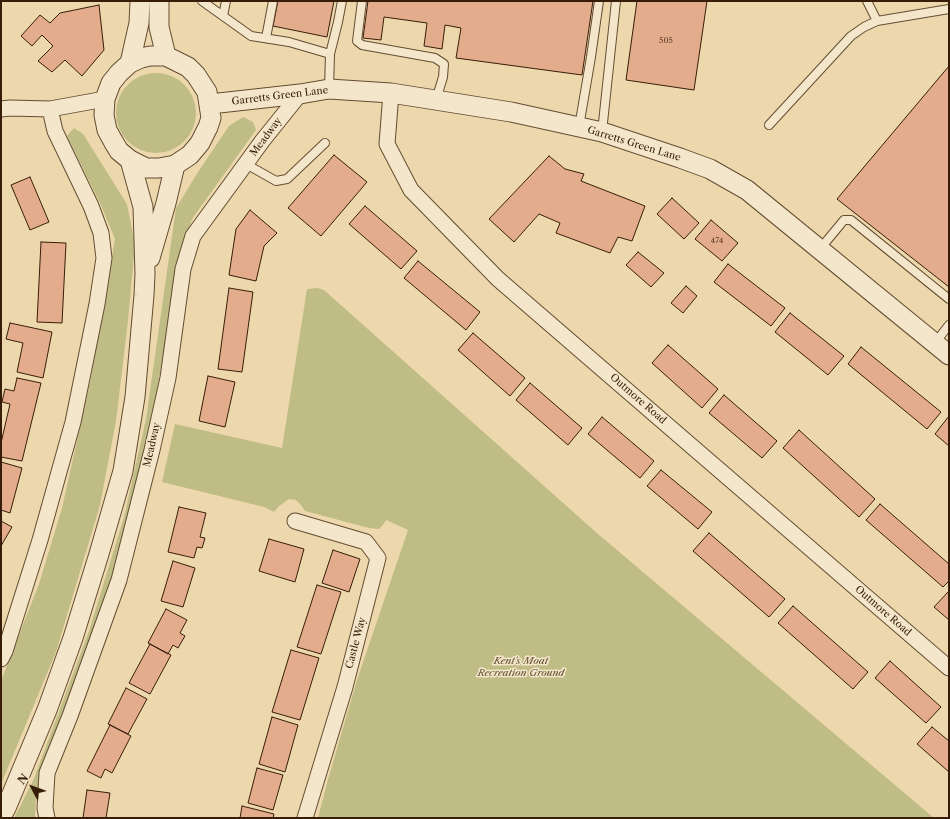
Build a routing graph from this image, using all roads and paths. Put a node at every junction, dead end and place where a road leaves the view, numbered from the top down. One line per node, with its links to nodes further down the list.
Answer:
1 (140, 1): 17 (street)
2 (159, 1): 16 (street)
3 (202, 1): 12 (lane)
4 (226, 1): 12 (lane)
5 (273, 1): 14 (lane)
6 (342, 1): 15 (lane)
7 (362, 1): 22 (lane)
8 (599, 1): 27 (lane)
9 (616, 1): 28 (lane)
10 (867, 1): 13 (lane)
11 (949, 9): 13 (lane)
12 (223, 16): 14 (lane)
13 (877, 21): 26 (lane)
14 (266, 38): 15 (lane)
15 (330, 54): 18 (lane)
16 (166, 56): 17 (street); 23 (street)
17 (130, 64): 21 (street)
18 (329, 89): 19 (street, Garretts Green Lane); 20 (street, Garretts Green Lane)
19 (391, 93): 22 (street, Garretts Green Lane); 40 (street, Outmore Road)
20 (300, 94): 23 (street, Garretts Green Lane); 31 (street, Meadway)
21 (105, 99): 25 (street); 30 (street)
22 (436, 100): 27 (street, Garretts Green Lane)
23 (210, 104): 32 (street)
24 (1, 109): 25 (street)
25 (50, 109): 39 (street)
26 (769, 125)
27 (579, 127): 28 (street, Garretts Green Lane)
28 (602, 132): 33 (street, Garretts Green Lane)
29 (325, 143): 31 (lane)
30 (130, 160): 32 (street); 34 (street)
31 (246, 164): 42 (street, Meadway)
32 (175, 165): 34 (street)
33 (820, 250): 35 (lane); 37 (street, Garretts Green Lane)
34 (144, 274): 41 (street)
35 (949, 299)
36 (949, 325): 37 (lane)
37 (942, 349)
38 (295, 521): 43 (street, Castle Way)
39 (1, 659)
40 (949, 668)
41 (1, 817)
42 (47, 818)
43 (305, 818)

